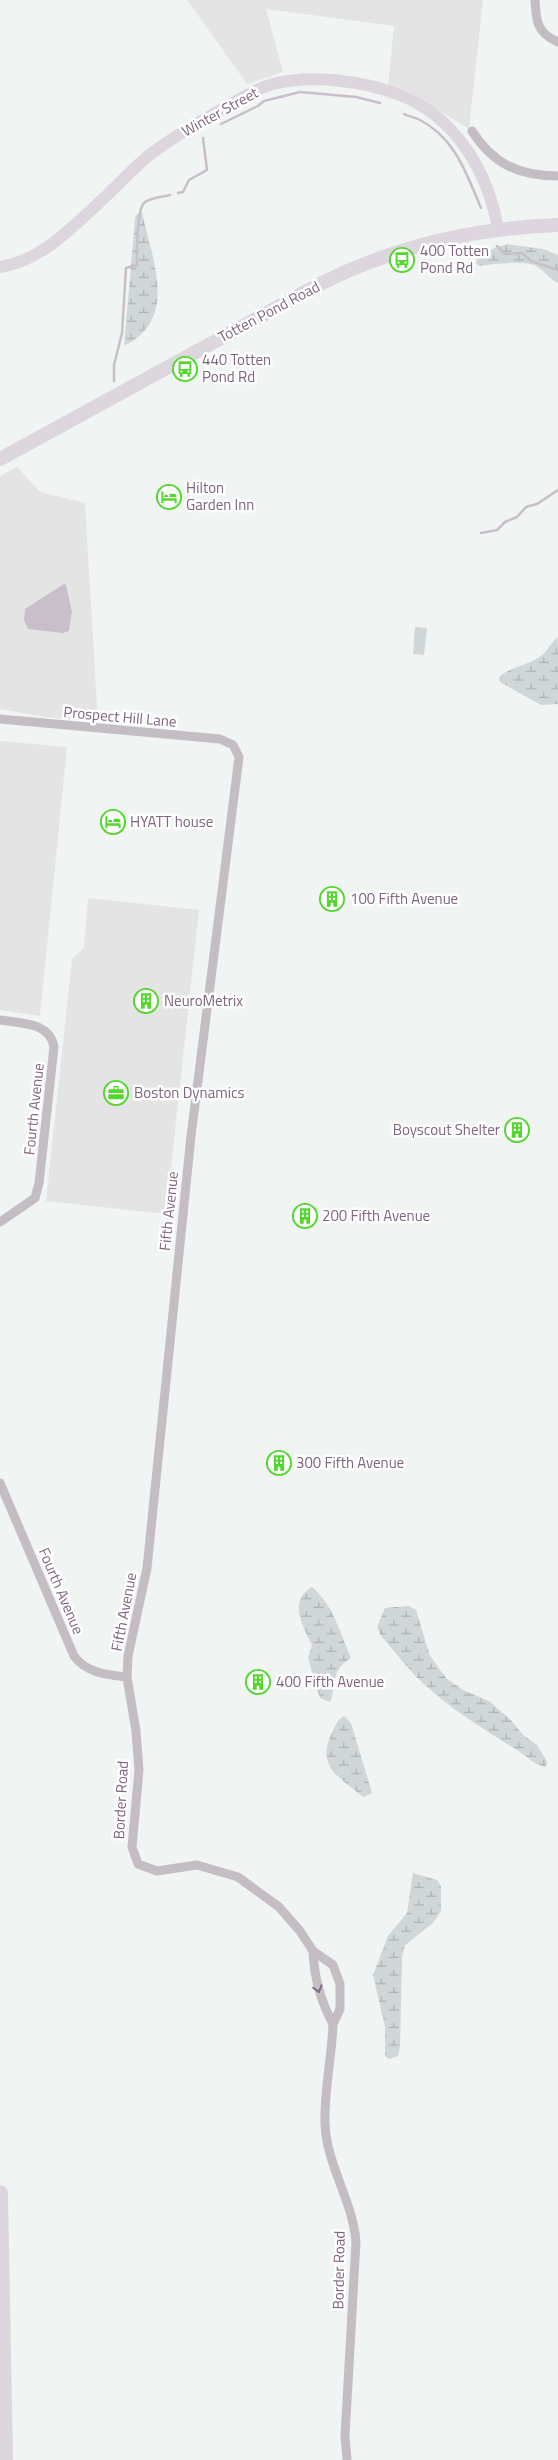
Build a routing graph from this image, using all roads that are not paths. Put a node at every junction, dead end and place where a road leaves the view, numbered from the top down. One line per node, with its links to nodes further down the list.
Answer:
1 (535, 0): 2 (street)
2 (558, 42)
3 (472, 131): 4 (street)
4 (558, 176)
5 (558, 225): 6 (main road, Totten Pond Road)
6 (498, 229): 7 (street, Winter Street); 8 (main road, Totten Pond Road)
7 (0, 267)
8 (0, 459)
9 (0, 719): 10 (street, Prospect Hill Lane)
10 (236, 748): 14 (street, Fifth Avenue)
11 (0, 1020): 12 (street, Fourth Avenue)
12 (0, 1222)
13 (0, 1483): 14 (street, Fourth Avenue)
14 (127, 1677): 15 (street, Border Road)
15 (313, 1951): 16 (street, one-way to 16); 16 (street, Border Road)
16 (333, 2024): 19 (street, Border Road)
17 (0, 2193): 18 (highway)
18 (5, 2460)
19 (347, 2460)

